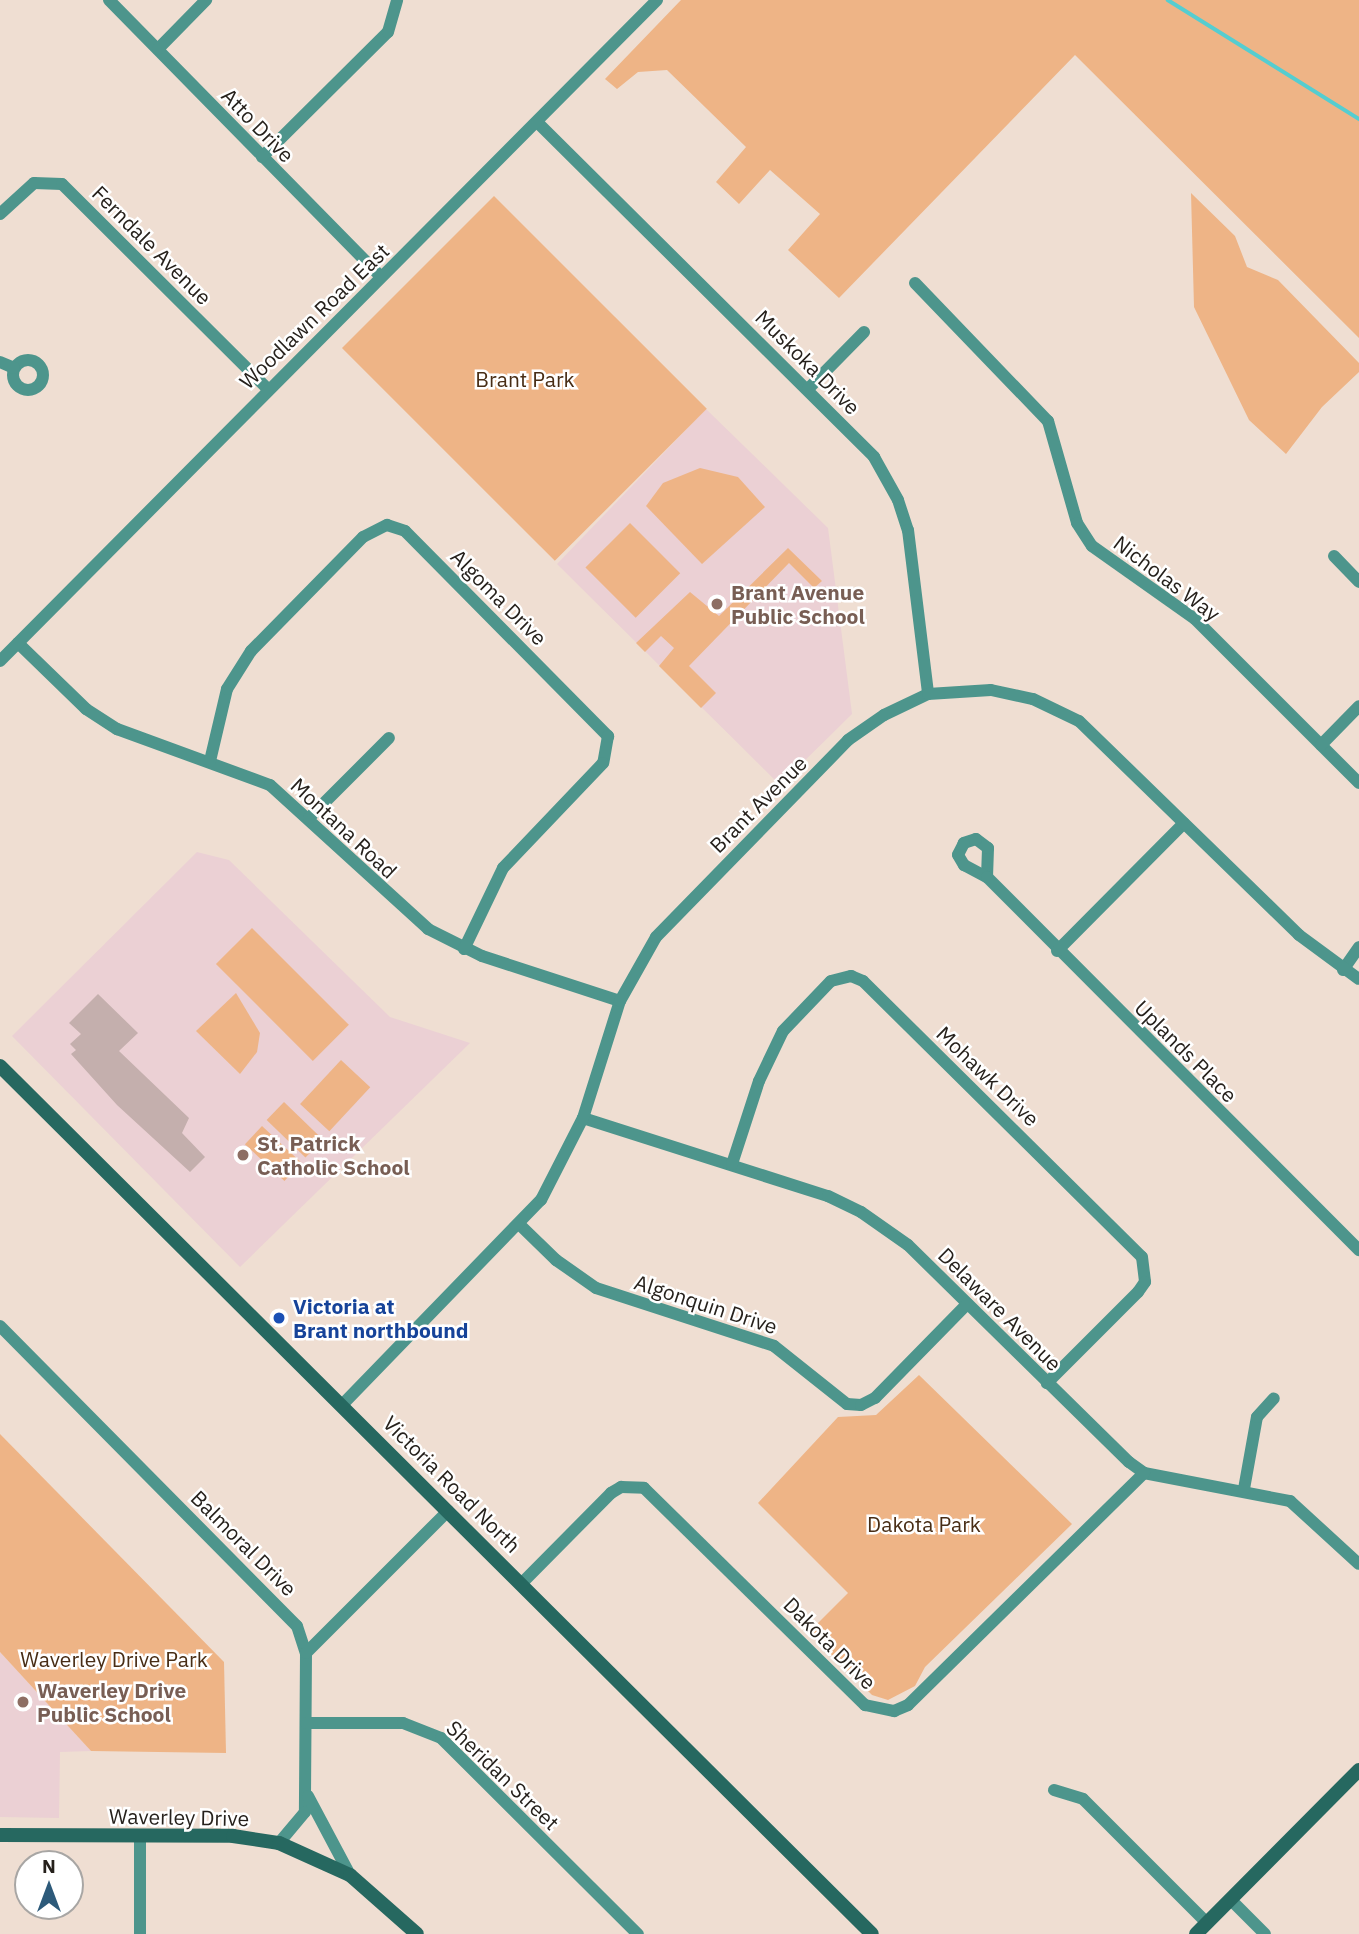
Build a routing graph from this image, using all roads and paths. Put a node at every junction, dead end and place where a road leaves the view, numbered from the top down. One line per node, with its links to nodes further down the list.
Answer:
1 (109, 0): 5 (street, Atto Drive)
2 (206, 0): 5 (street)
3 (397, 0): 7 (street)
4 (657, 0): 6 (street, Woodlawn Road East)
5 (158, 49): 7 (street, Atto Drive)
6 (538, 123): 9 (street, Woodlawn Road East); 15 (street, Muskoka Drive)
7 (262, 157): 9 (street, Atto Drive)
8 (0, 214): 14 (street, Ferndale Avenue)
9 (381, 277): 14 (street, Woodlawn Road East)
10 (915, 283): 23 (street, Nicholas Way)
11 (864, 332): 15 (street)
12 (0, 362): 13 (street)
13 (14, 368)
14 (267, 388): 18 (street, Woodlawn Road East)
15 (808, 389): 20 (street, Muskoka Drive)
16 (1334, 556): 17 (street)
17 (1359, 582)
18 (18, 643): 19 (street, Woodlawn Road East); 24 (street, Montana Road)
19 (0, 661)
20 (928, 694): 27 (street, Brant Avenue); 34 (street, Brant Avenue)
21 (1359, 706): 23 (street)
22 (389, 738): 26 (street)
23 (1321, 744): 25 (street, Nicholas Way)
24 (210, 761): 26 (street, Montana Road); 30 (street, Algoma Drive)
25 (1359, 783)
26 (309, 818): 30 (street, Montana Road)
27 (1184, 823): 31 (street); 32 (street, Brant Avenue)
28 (987, 877): 31 (street, Uplands Place)
29 (1359, 947): 32 (street)
30 (464, 949): 34 (street, Montana Road)
31 (1057, 951): 39 (street, Uplands Place)
32 (1343, 970): 33 (street, Brant Avenue)
33 (1359, 979)
34 (620, 1000): 36 (street, Brant Avenue)
35 (0, 1066): 44 (main road, Victoria Road North)
36 (583, 1118): 37 (street, Delaware Avenue); 38 (street, Brant Avenue)
37 (732, 1164): 40 (street, Delaware Avenue); 42 (street, Mohawk Drive)
38 (521, 1226): 40 (street, Algonquin Drive); 44 (street, Brant Avenue)
39 (1359, 1250)
40 (967, 1304): 42 (street, Delaware Avenue)
41 (0, 1326): 50 (street, Balmoral Drive)
42 (1047, 1383): 45 (street, Delaware Avenue)
43 (1274, 1398): 46 (street)
44 (342, 1405): 47 (main road, Victoria Road North)
45 (1144, 1473): 46 (street); 49 (street, Dakota Drive)
46 (1244, 1489): 48 (street)
47 (448, 1511): 49 (main road, Victoria Road North); 50 (street)
48 (1359, 1564)
49 (522, 1583): 64 (main road, Victoria Road North)
50 (306, 1653): 51 (street, Balmoral Drive)
51 (306, 1723): 54 (street, Balmoral Drive); 63 (street, Sheridan Street)
52 (1359, 1770): 59 (main road)
53 (1054, 1790): 60 (street)
54 (307, 1793): 57 (street, Balmoral Drive); 58 (street, Waverley Drive)
55 (0, 1835): 56 (main road, Waverley Drive)
56 (140, 1837): 57 (main road, Waverley Drive); 61 (street)
57 (279, 1843): 58 (main road, Waverley Drive)
58 (350, 1875): 62 (main road, Waverley Drive)
59 (1231, 1900): 60 (main road); 66 (street)
60 (1207, 1923): 65 (main road)
61 (141, 1934)
62 (417, 1934)
63 (638, 1934)
64 (872, 1934)
65 (1196, 1934)
66 (1265, 1934)

